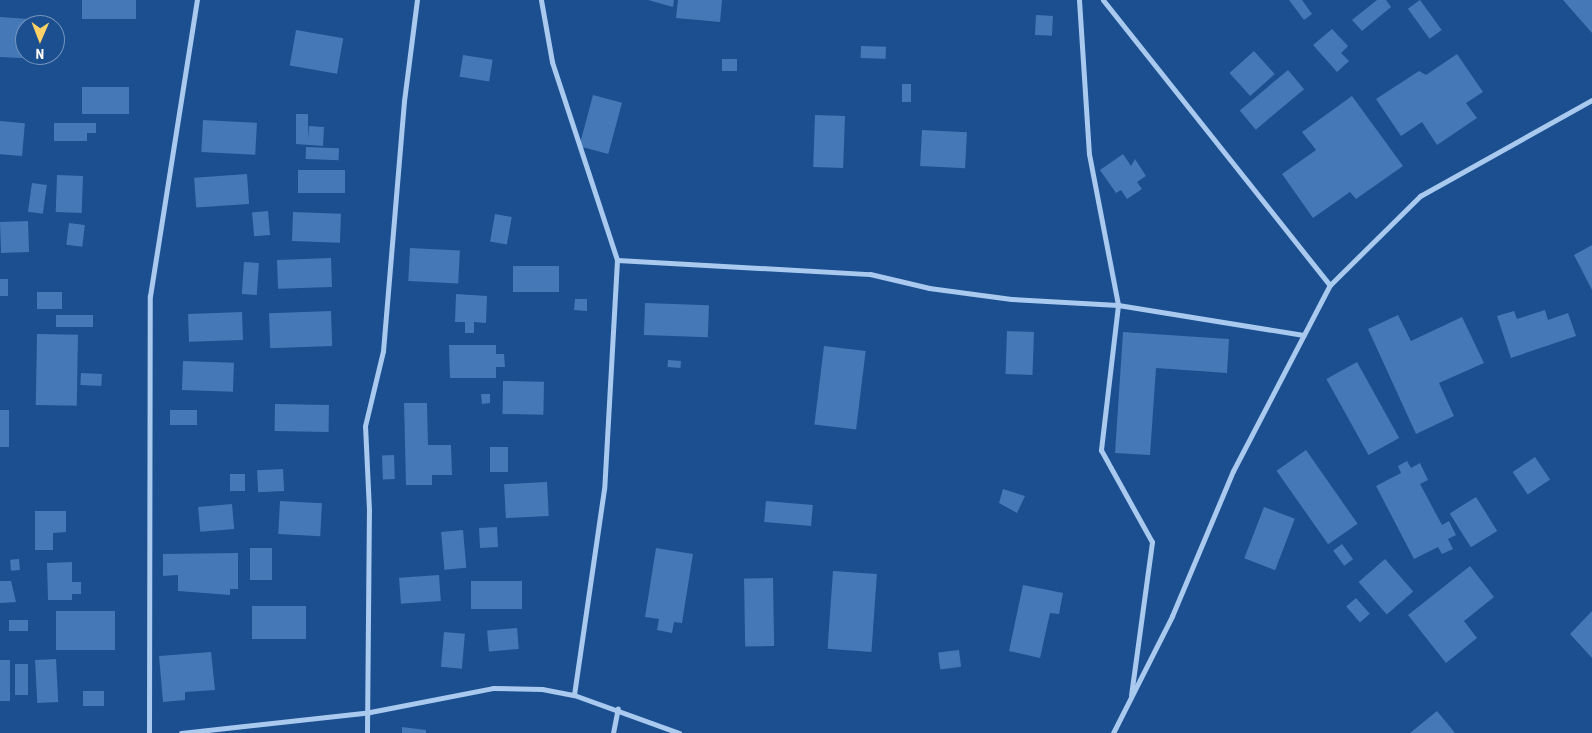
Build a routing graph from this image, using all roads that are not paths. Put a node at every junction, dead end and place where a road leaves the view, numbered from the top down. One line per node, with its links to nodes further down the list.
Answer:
1 (197, 0): 15 (street)
2 (417, 0): 14 (street)
3 (541, 0): 7 (street)
4 (1079, 0): 9 (street)
5 (1103, 0): 8 (street)
6 (1592, 100): 8 (street)
7 (617, 260): 9 (street); 11 (street)
8 (1330, 285): 10 (street)
9 (1118, 305): 10 (street); 12 (street)
10 (1304, 335): 12 (street)
11 (574, 695): 13 (street); 14 (street)
12 (1130, 701): 20 (street)
13 (618, 708): 18 (street); 19 (street)
14 (370, 712): 16 (street); 17 (street)
15 (149, 733)
16 (181, 733)
17 (367, 733)
18 (613, 733)
19 (679, 733)
20 (1113, 733)

